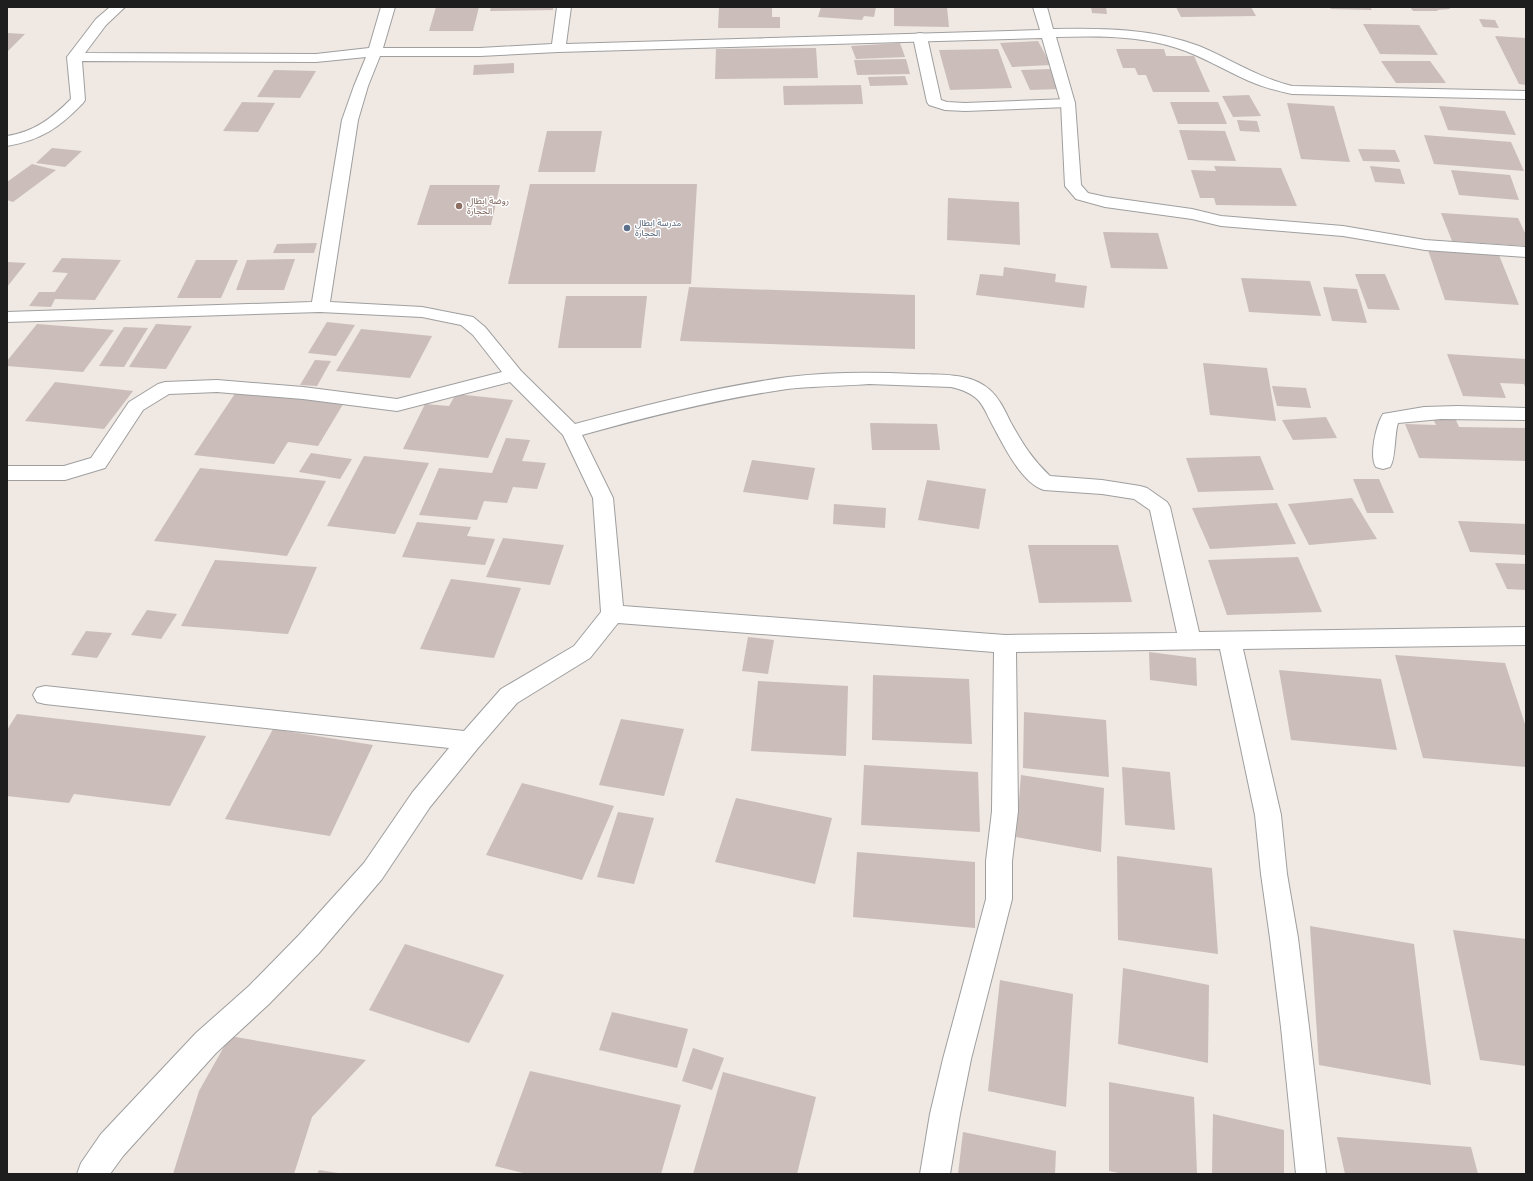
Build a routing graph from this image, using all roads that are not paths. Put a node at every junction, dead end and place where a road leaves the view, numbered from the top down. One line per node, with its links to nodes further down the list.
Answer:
1 (118, 7): 9 (street)
2 (388, 7): 8 (street)
3 (564, 7): 7 (street)
4 (1040, 7): 5 (street)
5 (1046, 33): 6 (street); 10 (street); 11 (street)
6 (920, 37): 7 (street); 11 (lane)
7 (558, 48): 8 (street)
8 (375, 52): 9 (street); 14 (street)
9 (74, 57): 12 (street)
10 (1526, 95)
11 (1068, 103): 13 (street)
12 (7, 141)
13 (1526, 252)
14 (320, 307): 15 (street); 16 (street)
15 (7, 317)
16 (514, 375): 18 (street); 20 (street)
17 (1526, 414): 19 (street)
18 (571, 432): 21 (street); 23 (street)
19 (1383, 462)
20 (7, 473)
21 (612, 614): 25 (street); 27 (street)
22 (1526, 636): 24 (street)
23 (1190, 641): 24 (street); 25 (street)
24 (1230, 641): 30 (street)
25 (1005, 644): 29 (street)
26 (45, 695): 27 (street)
27 (469, 741): 28 (street)
28 (92, 1174)
29 (935, 1174)
30 (1311, 1174)

